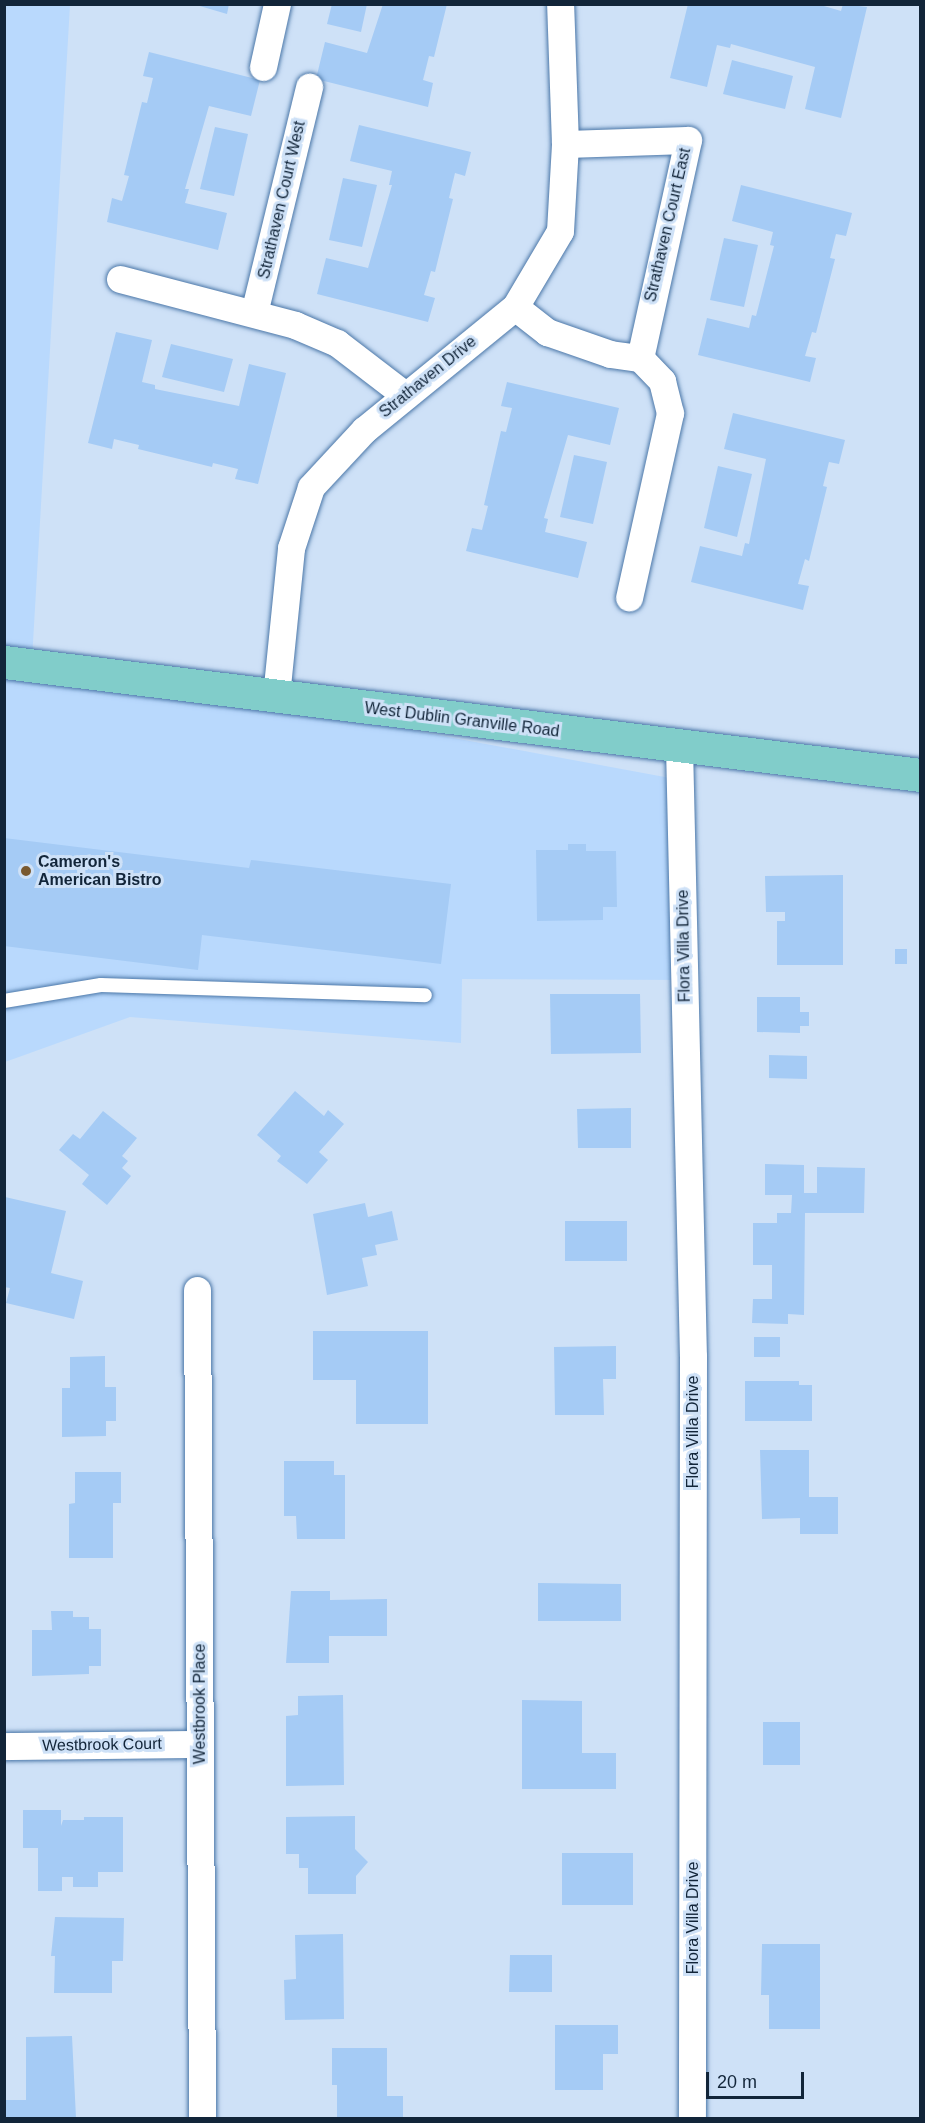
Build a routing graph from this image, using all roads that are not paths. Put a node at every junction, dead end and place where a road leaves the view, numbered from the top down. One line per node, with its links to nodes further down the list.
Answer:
1 (277, 4): 3 (street)
2 (560, 4): 5 (street, Strathaven Drive)
3 (263, 67)
4 (309, 87): 8 (street, Strathaven Court West)
5 (565, 144): 7 (street, Strathaven Drive); 9 (street, Strathaven Court East)
6 (120, 279): 8 (street)
7 (515, 307): 9 (street); 10 (street, Strathaven Drive)
8 (254, 313): 10 (street)
9 (640, 358): 11 (street)
10 (405, 395): 13 (street, Strathaven Drive)
11 (629, 597)
12 (4, 662): 13 (main road, West Dublin Granville Road)
13 (276, 696): 14 (main road, West Dublin Granville Road)
14 (679, 746): 15 (main road, West Dublin Granville Road); 22 (street, Flora Villa Drive)
15 (921, 776)
16 (425, 995): 17 (lane)
17 (4, 1000)
18 (197, 1290): 19 (street, Westbrook Place)
19 (200, 1744): 20 (street, Westbrook Court); 21 (street, Westbrook Place)
20 (4, 1746)
21 (202, 2118)
22 (692, 2118)

